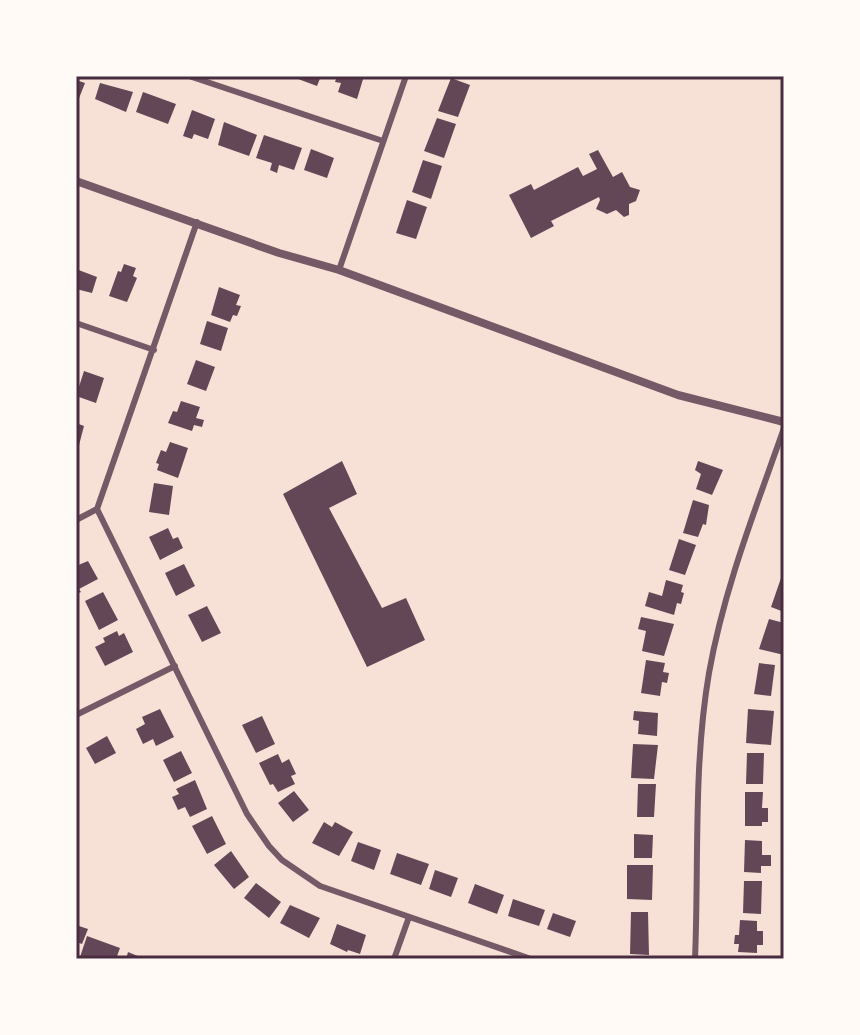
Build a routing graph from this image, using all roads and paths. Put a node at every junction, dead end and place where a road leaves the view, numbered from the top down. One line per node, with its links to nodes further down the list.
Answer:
1 (189, 76): 3 (street)
2 (406, 76): 4 (street)
3 (210, 79): 4 (street)
4 (383, 141): 7 (street)
5 (76, 181): 6 (street)
6 (197, 222): 7 (street); 9 (street)
7 (339, 270): 10 (street)
8 (76, 323): 9 (street)
9 (154, 350): 11 (street)
10 (784, 425): 18 (street)
11 (97, 509): 12 (street); 13 (street)
12 (76, 520)
13 (175, 666): 14 (street); 15 (street)
14 (76, 715)
15 (409, 917): 16 (street); 17 (street)
16 (394, 959)
17 (531, 959)
18 (695, 959)

